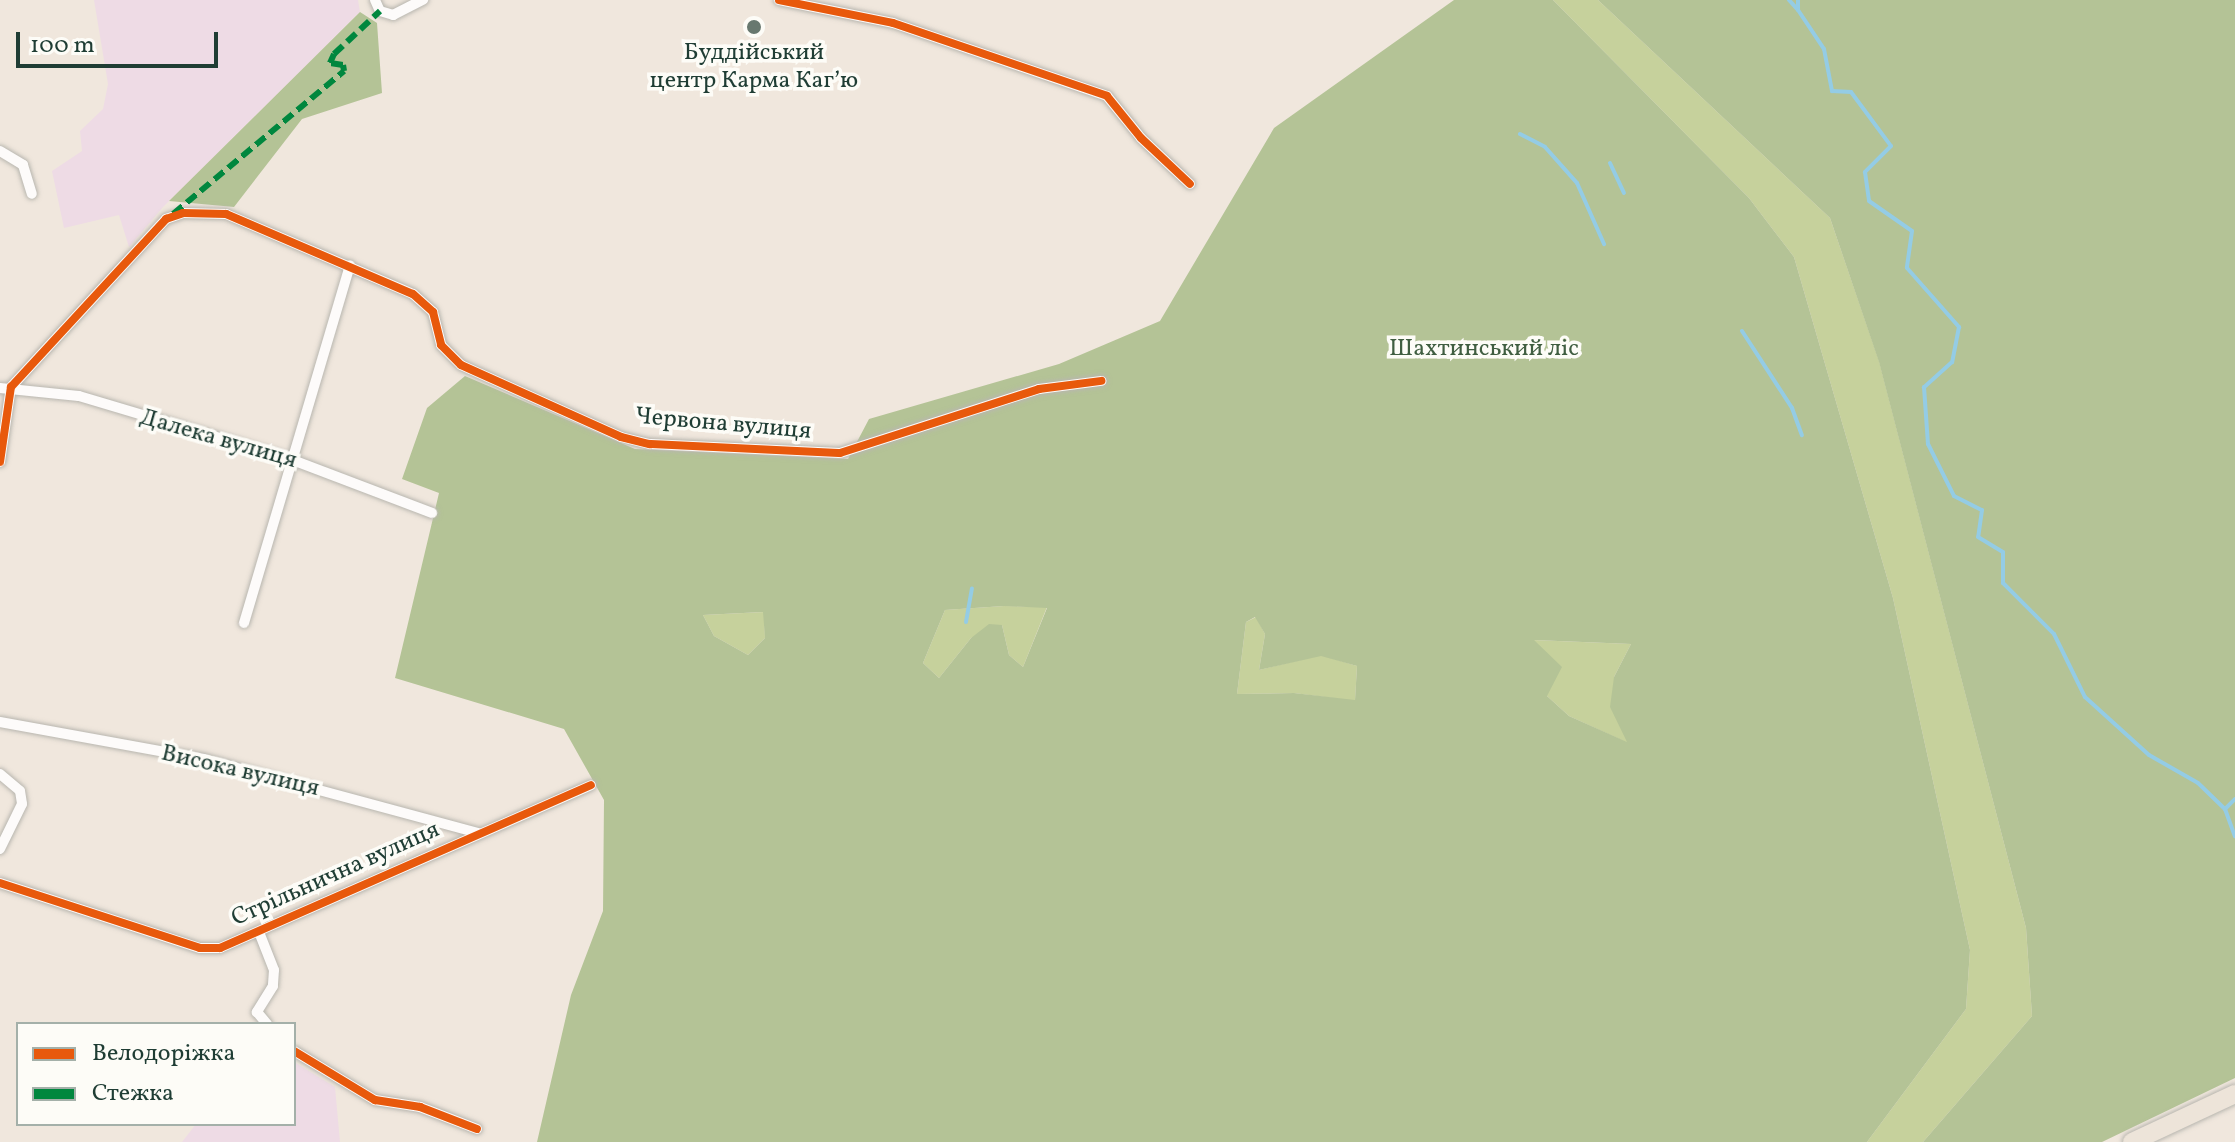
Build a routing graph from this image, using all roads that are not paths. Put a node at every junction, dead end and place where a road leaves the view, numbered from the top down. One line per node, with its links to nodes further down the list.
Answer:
1 (375, 0): 2 (street)
2 (423, 0)
3 (779, 0): 5 (street)
4 (0, 151): 6 (street)
5 (1190, 184)
6 (32, 194)
7 (350, 265): 8 (street, Червона вулиця); 9 (street, Червона вулиця); 10 (street)
8 (1101, 381)
9 (6, 387): 10 (street, Далека вулиця); 11 (street)
10 (290, 459): 12 (street, Далека вулиця); 13 (street)
11 (0, 462)
12 (432, 513)
13 (244, 623)
14 (0, 722): 17 (street, Висока вулиця)
15 (0, 774): 18 (street)
16 (591, 785): 17 (street, Стрільнична вулиця)
17 (478, 833): 20 (street, Стрільнична вулиця)
18 (0, 849)
19 (0, 883): 20 (street, Стрільнична вулиця)
20 (259, 932): 21 (street)
21 (265, 1022)
22 (296, 1052): 24 (street)
23 (2235, 1094): 25 (highway)
24 (477, 1129)
25 (2132, 1142)

